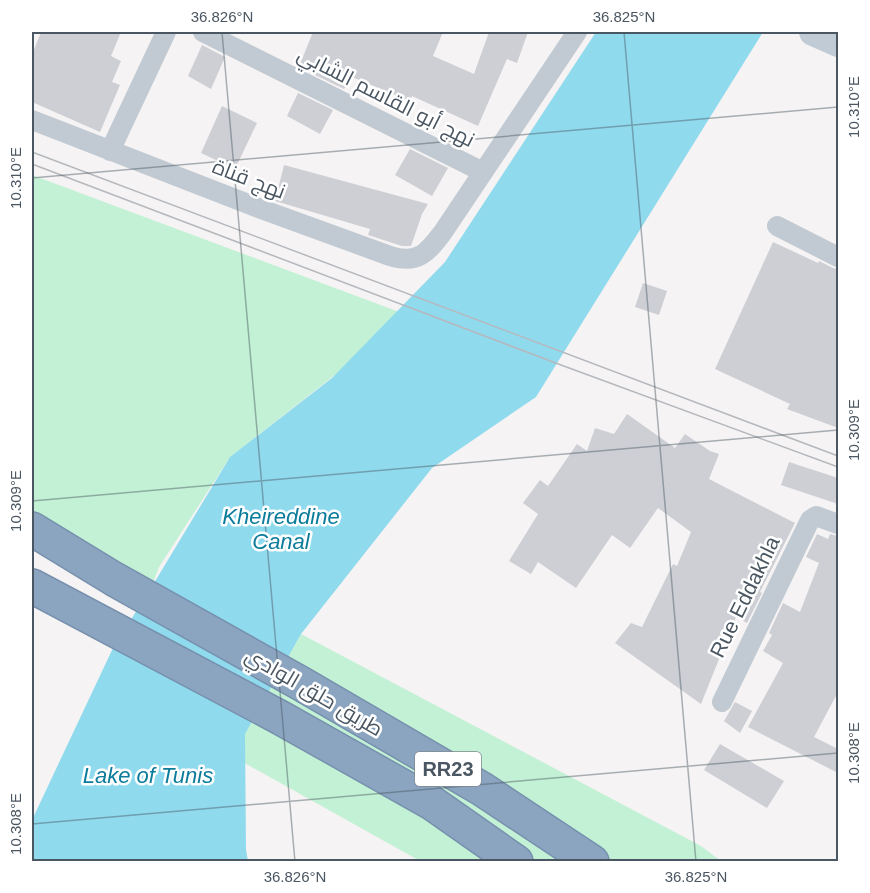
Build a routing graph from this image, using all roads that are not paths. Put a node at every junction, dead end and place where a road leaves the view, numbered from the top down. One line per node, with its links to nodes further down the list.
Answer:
1 (166, 32): 7 (street)
2 (203, 32): 8 (street, نهج أبو القاسم الشابي)
3 (577, 32): 8 (street, نهج قناة)
4 (813, 32): 5 (main road)
5 (838, 43)
6 (32, 120): 7 (street, نهج قناة)
7 (110, 151): 8 (street, نهج قناة)
8 (483, 172)
9 (777, 226): 10 (street)
10 (838, 257)
11 (838, 524): 14 (street, Rue Eddakhla)
12 (32, 528): 16 (highway, طريق حلق الوادي / RR23)
13 (32, 586): 15 (highway, طريق حلق الوادي / RR23)
14 (722, 702)
15 (516, 861)
16 (592, 861)

